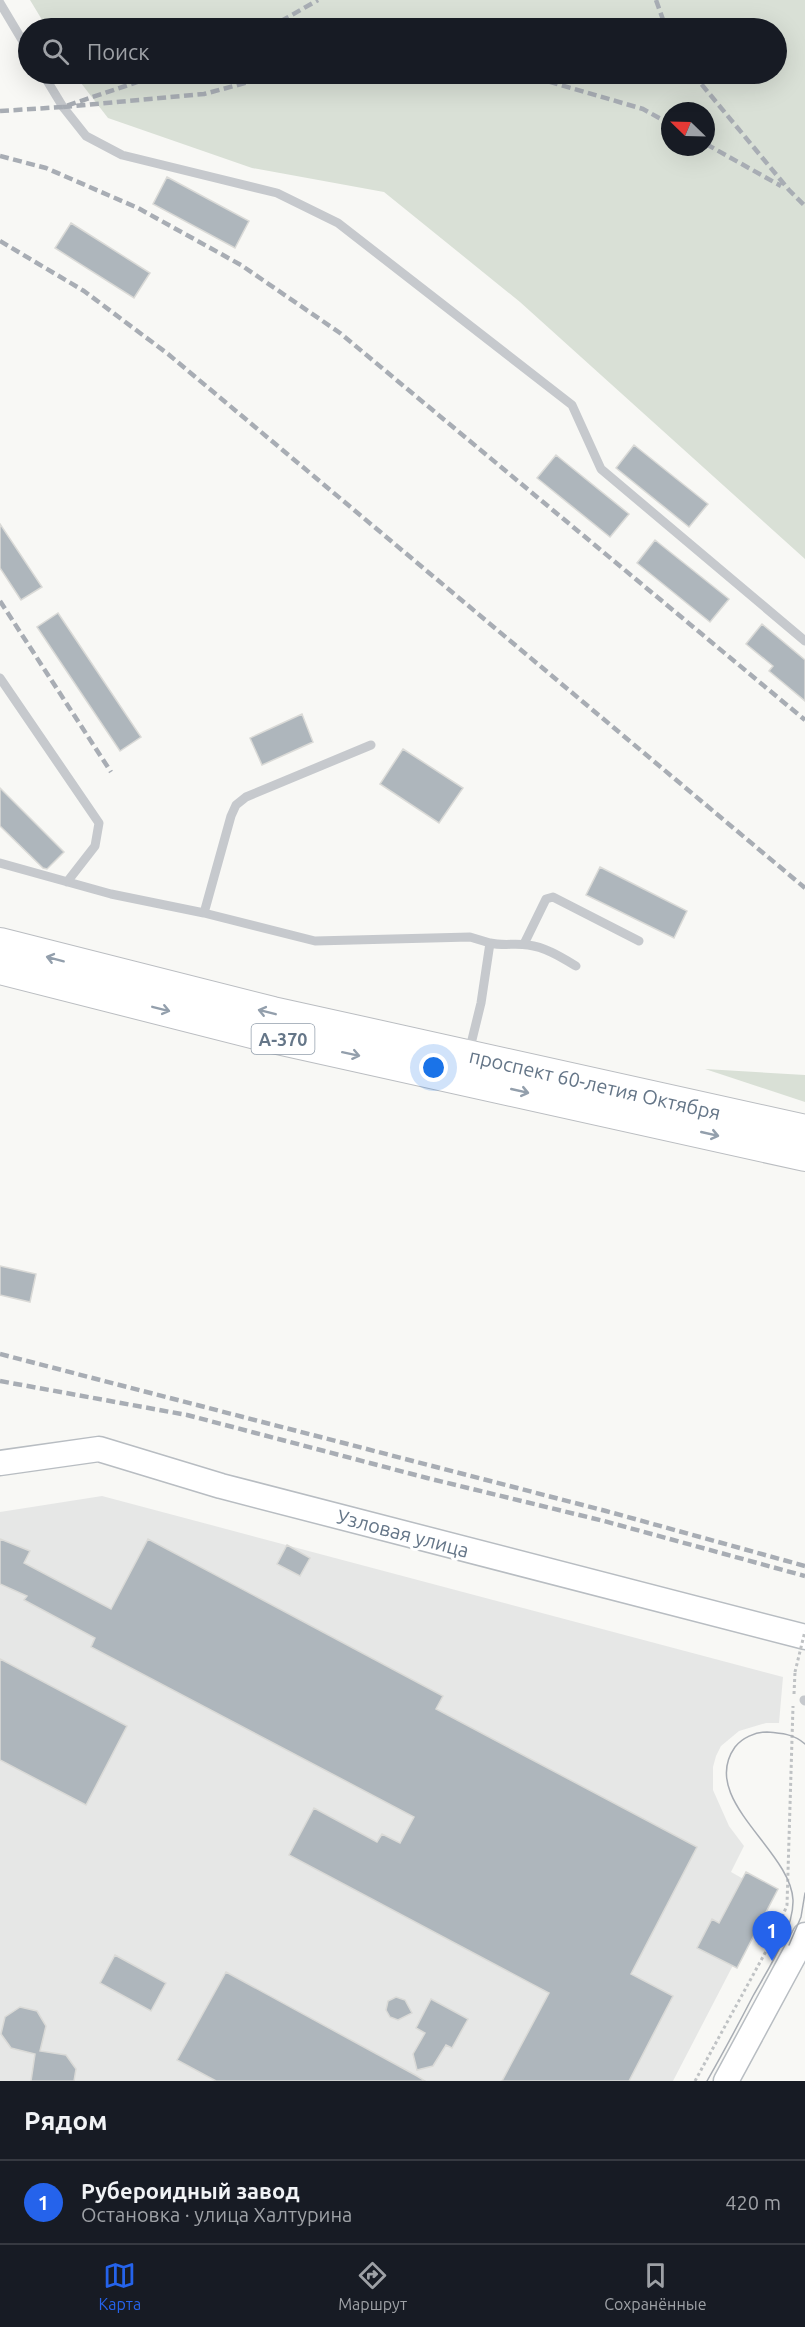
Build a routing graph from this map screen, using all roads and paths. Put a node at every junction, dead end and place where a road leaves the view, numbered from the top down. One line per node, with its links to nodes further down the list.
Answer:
1 (0, 3): 2 (lane)
2 (18, 33)
3 (49, 84): 4 (lane)
4 (805, 641)
5 (0, 678): 8 (lane)
6 (371, 745): 9 (lane)
7 (0, 863): 8 (lane)
8 (67, 882): 9 (lane)
9 (204, 913): 11 (lane)
10 (639, 941): 13 (lane)
11 (490, 943): 13 (lane); 16 (lane)
12 (0, 944): 16 (highway, проспект 60-летия Октября / А-370, one-way to 12)
13 (524, 944): 14 (lane)
14 (576, 966)
15 (0, 968): 16 (highway, проспект 60-летия Октября / А-370, one-way to 16)
16 (465, 1067): 17 (highway, проспект 60-летия Октября / А-370); 18 (highway, проспект 60-летия Октября / А-370, one-way to 18)
17 (805, 1131)
18 (805, 1155)
19 (0, 1463): 21 (street, Узловая улица)
20 (805, 1631): 22 (path, bridge)
21 (805, 1637)
22 (795, 1672)
23 (793, 1712): 25 (path)
24 (805, 1935): 26 (street)
25 (695, 2081)
26 (726, 2081)

